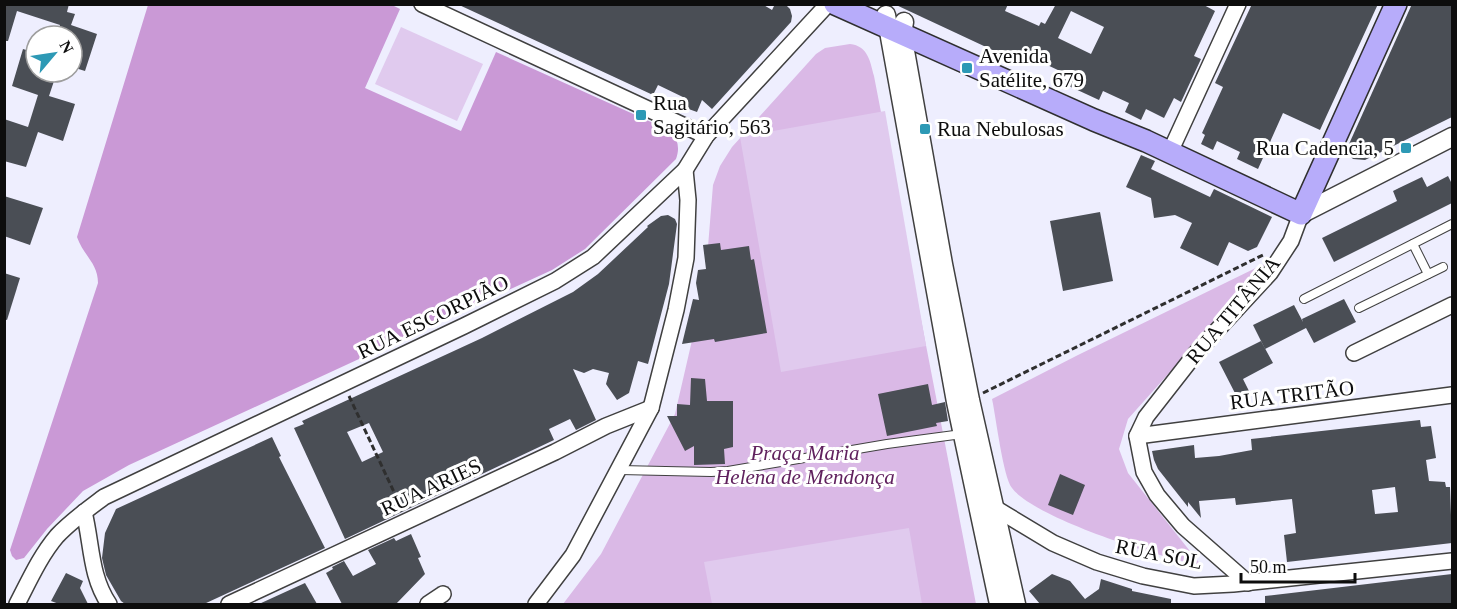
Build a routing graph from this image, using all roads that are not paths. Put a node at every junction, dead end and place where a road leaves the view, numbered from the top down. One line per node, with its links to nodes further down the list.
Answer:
1 (422, 4): 7 (street)
2 (828, 4): 9 (street, RUA ESCORPIÃO)
3 (835, 4): 8 (main road)
4 (862, 4): 8 (main road)
5 (1238, 4): 11 (street)
6 (1396, 4): 13 (main road, RUA TITÂNIA)
7 (442, 9): 9 (street)
8 (895, 25): 11 (main road); 24 (street); 27 (street)
9 (706, 136): 12 (street, RUA ESCORPIÃO)
10 (1452, 137): 13 (street)
11 (1170, 152): 13 (main road)
12 (685, 170): 23 (street); 28 (street, RUA ESCORPIÃO)
13 (1301, 214): 25 (street, RUA TITÂNIA)
14 (1452, 224): 15 (lane)
15 (1413, 244): 17 (lane); 18 (lane)
16 (1443, 267): 17 (lane)
17 (1428, 274): 20 (lane)
18 (1304, 299)
19 (1452, 305): 21 (street)
20 (1359, 308)
21 (1353, 353)
22 (1452, 395): 25 (street, RUA TRITÃO)
23 (651, 408): 26 (street); 34 (street, RUA ARIES)
24 (962, 434): 26 (lane); 27 (street)
25 (1137, 436): 30 (street)
26 (620, 470): 36 (street)
27 (987, 509): 30 (street, RUA SOL); 37 (street); 38 (street)
28 (84, 512): 32 (street, RUA ESCORPIÃO); 33 (street)
29 (1452, 561): 30 (street, RUA SOL)
30 (1248, 583)
31 (443, 594): 35 (street)
32 (17, 604)
33 (109, 604)
34 (229, 604)
35 (428, 604)
36 (536, 604)
37 (999, 604)
38 (1016, 604)

